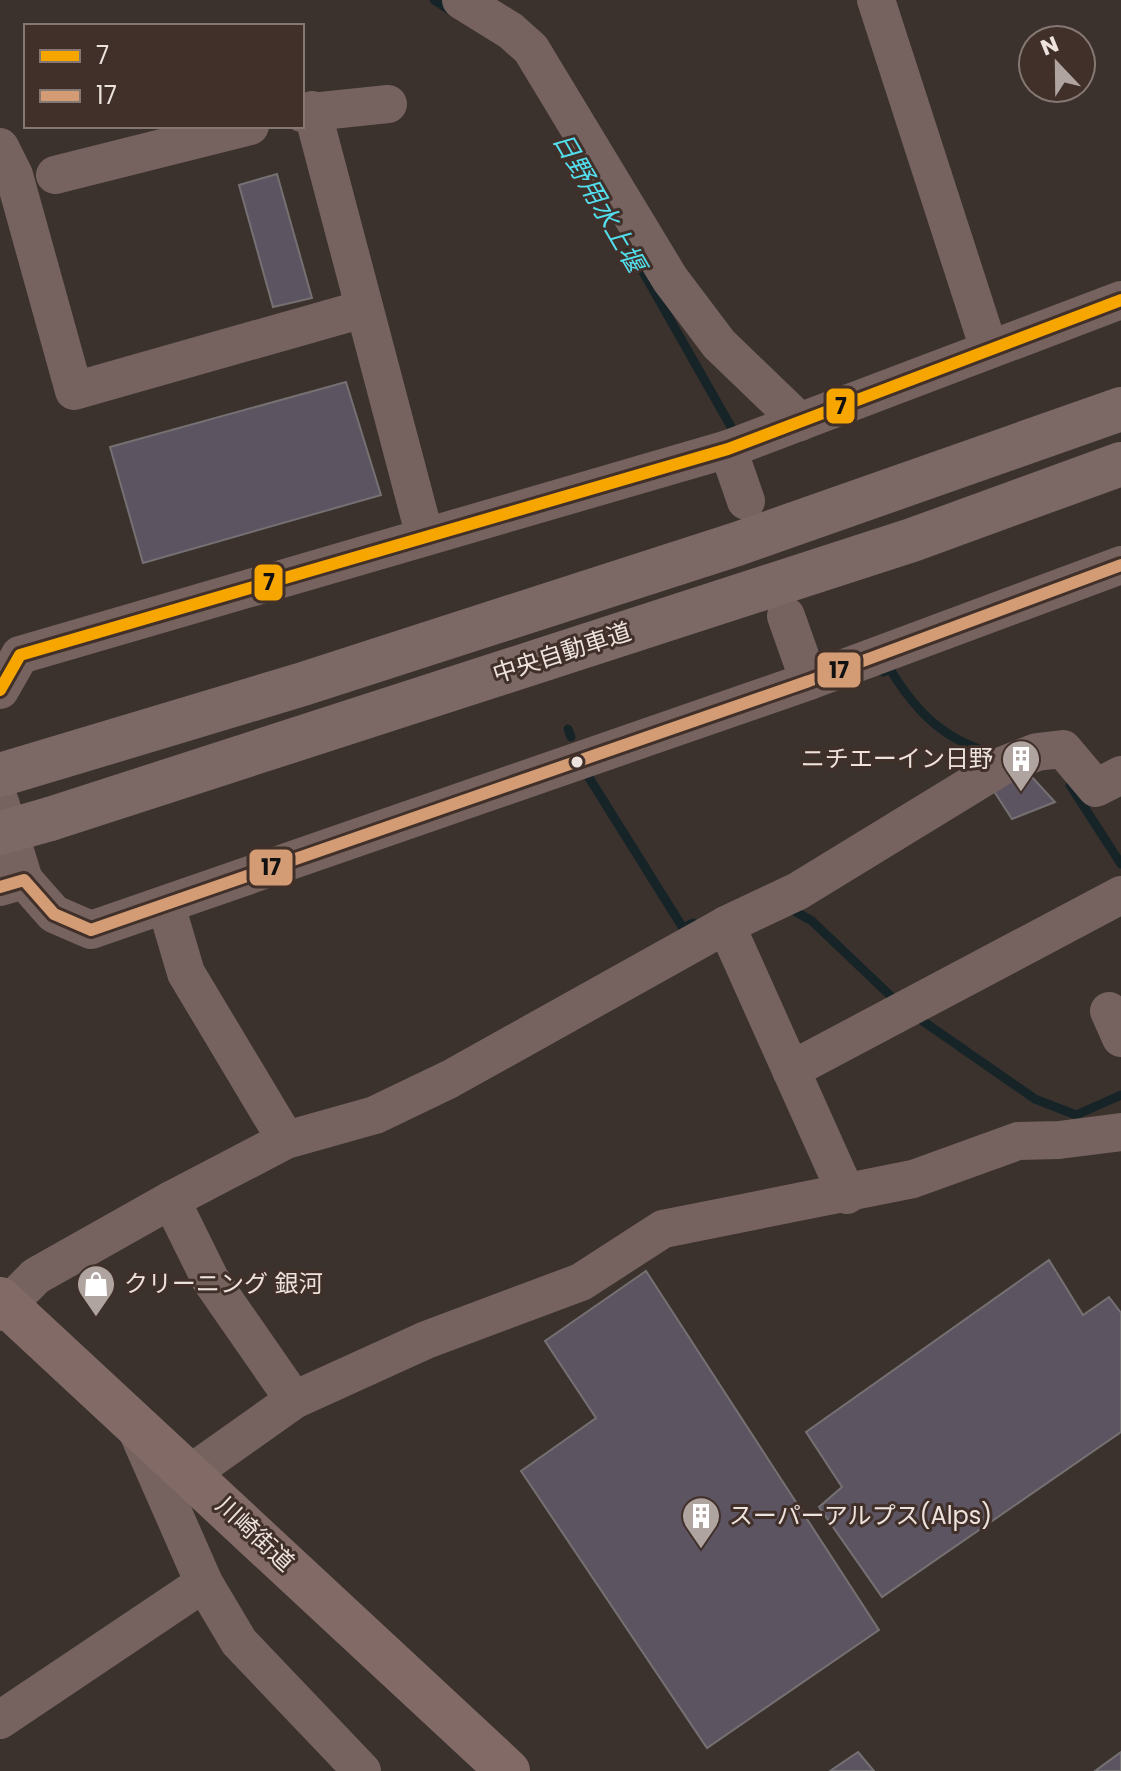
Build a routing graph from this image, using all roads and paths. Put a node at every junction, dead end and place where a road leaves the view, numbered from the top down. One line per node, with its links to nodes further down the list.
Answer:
1 (461, 0): 12 (street)
2 (876, 0): 10 (street)
3 (388, 104): 4 (street)
4 (307, 111): 9 (street)
5 (242, 128): 7 (street)
6 (0, 147): 9 (street)
7 (55, 175)
8 (1121, 300): 10 (street)
9 (363, 309): 16 (street)
10 (989, 349): 12 (street)
11 (1121, 409): 21 (highway, 中央自動車道)
12 (800, 422): 13 (street)
13 (728, 449): 15 (street); 16 (street)
14 (1121, 464): 24 (highway, 中央自動車道, bridge)
15 (746, 501)
16 (425, 537): 20 (street)
17 (1121, 565): 19 (street)
18 (786, 616): 19 (street)
19 (809, 681): 27 (street)
20 (0, 690)
21 (19, 770)
22 (1121, 775): 28 (street)
23 (0, 802): 25 (street)
24 (0, 833)
25 (12, 884): 27 (street)
26 (1121, 895): 29 (street)
27 (166, 905): 31 (street)
28 (726, 925): 29 (street); 31 (street)
29 (791, 1070): 32 (street)
30 (1121, 1132): 32 (street)
31 (286, 1140): 33 (street)
32 (847, 1195): 35 (street)
33 (171, 1200): 34 (street); 35 (street)
34 (2, 1305): 36 (main road, 川崎街道)
35 (294, 1400): 37 (street)
36 (136, 1428): 37 (main road, 川崎街道); 38 (street)
37 (191, 1473): 41 (main road, 川崎街道)
38 (204, 1583): 39 (street); 40 (street)
39 (3, 1713)
40 (362, 1771)
41 (508, 1771)

